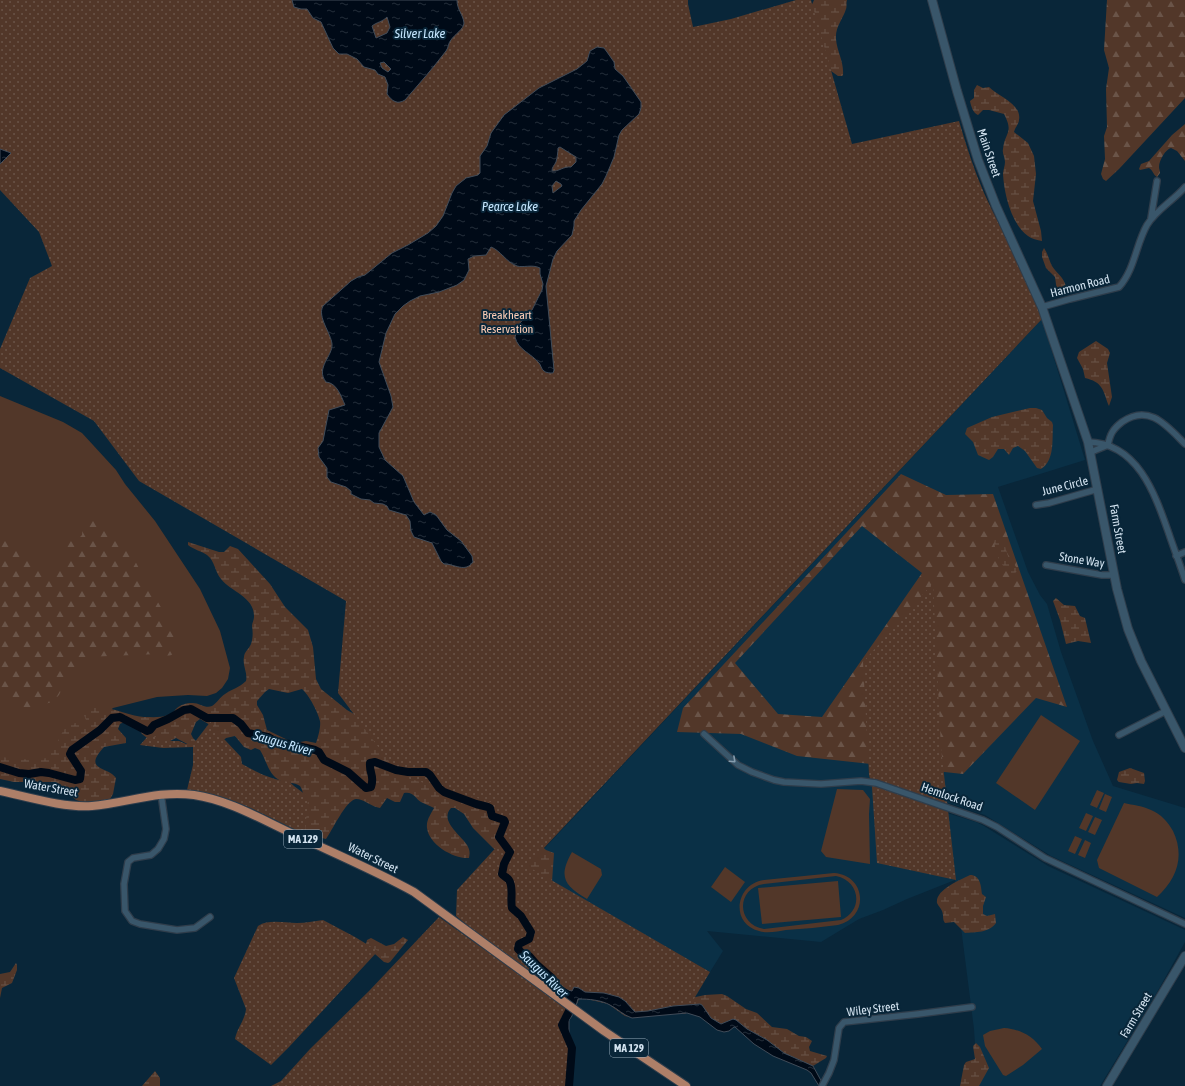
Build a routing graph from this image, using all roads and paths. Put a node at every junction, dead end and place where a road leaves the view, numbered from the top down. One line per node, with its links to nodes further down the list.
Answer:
1 (932, 0): 5 (main road, Main Street)
2 (1157, 181): 4 (street)
3 (1185, 187): 4 (street)
4 (1151, 218): 5 (street, Harmon Road)
5 (1042, 307): 6 (main road, Farm Street)
6 (1088, 442): 8 (street); 9 (main road, Farm Street)
7 (1185, 444): 8 (street)
8 (1108, 445): 9 (street); 13 (street)
9 (1091, 452): 10 (main road, Farm Street)
10 (1098, 489): 11 (street, June Circle); 15 (main road, Farm Street)
11 (1036, 505)
12 (1185, 552): 13 (street)
13 (1176, 556): 16 (street)
14 (1046, 565): 15 (street, Stone Way)
15 (1114, 574): 17 (main road, Farm Street)
16 (1185, 580)
17 (1166, 711): 19 (street); 20 (main road, Farm Street)
18 (704, 734): 24 (street, Hemlock Road, one-way to 24)
19 (1119, 736)
20 (1185, 748)
21 (0, 791): 22 (main road, Water Street / MA 129)
22 (161, 794): 23 (street); 28 (main road, Water Street / MA 129)
23 (210, 917)
24 (1185, 924)
25 (1184, 960): 29 (main road, Farm Street)
26 (972, 1007): 27 (street, Wiley Street)
27 (823, 1085)
28 (686, 1086)
29 (1107, 1086)

